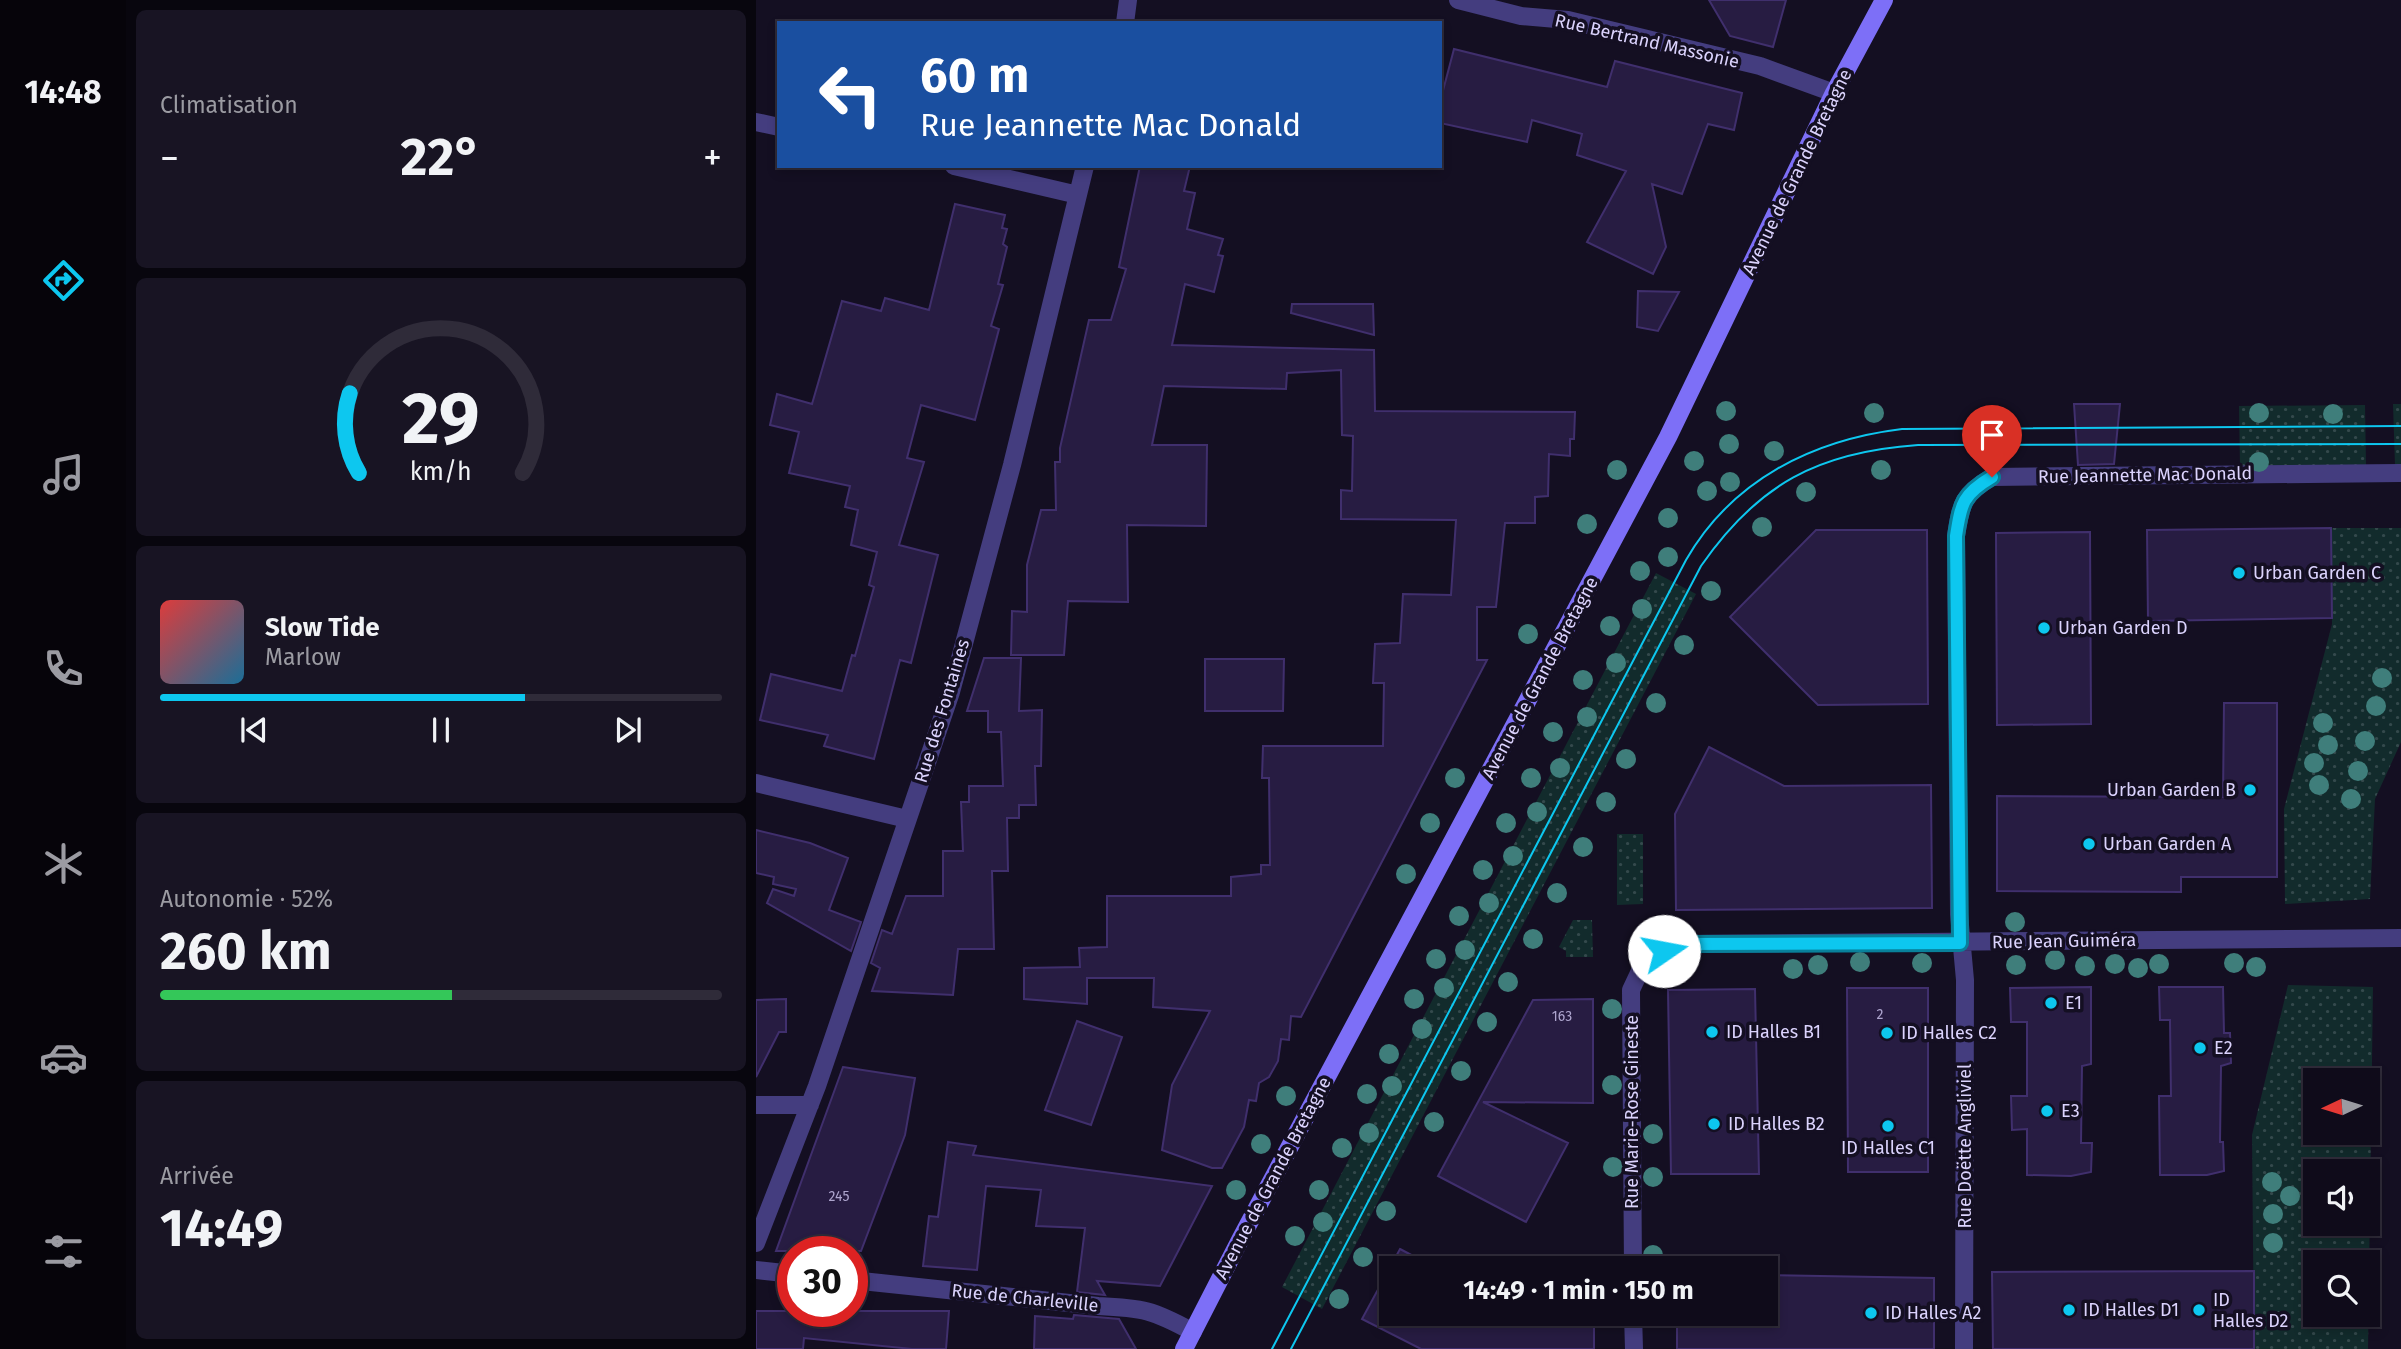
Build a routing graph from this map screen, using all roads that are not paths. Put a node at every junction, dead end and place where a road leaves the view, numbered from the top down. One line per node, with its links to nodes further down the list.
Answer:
1 (1128, 0): 4 (street)
2 (1458, 0): 5 (street, Rue Bertrand Massonie)
3 (1884, 0): 5 (main road, Avenue de Grande Bretagne)
4 (1125, 21)
5 (1834, 93): 25 (main road, Avenue de Grande Bretagne)
6 (756, 122): 7 (street)
7 (777, 127)
8 (963, 168): 10 (street)
9 (1085, 168): 10 (street, Rue des Fontaines)
10 (1078, 195): 13 (street, Rue des Fontaines)
11 (2401, 473): 15 (street, Rue Jeannette Mac Donald)
12 (756, 783): 13 (street)
13 (907, 819): 17 (street, Rue des Fontaines)
14 (2401, 938): 15 (street, Rue Jean Guiméra)
15 (1960, 943): 16 (street, Rue Jean Guiméra); 28 (street, Rue Doëtte Angliviel)
16 (1646, 958): 20 (street, Rue Marie-Rose Gineste)
17 (810, 1104): 18 (street); 19 (street, Rue des Fontaines)
18 (756, 1105)
19 (756, 1243)
20 (1633, 1256)
21 (756, 1270): 22 (street)
22 (777, 1272)
23 (868, 1282): 25 (street, Rue de Charleville)
24 (1633, 1326): 27 (street)
25 (1193, 1332): 26 (main road, Avenue de Grande Bretagne)
26 (1184, 1349)
27 (1634, 1349)
28 (1965, 1349)

